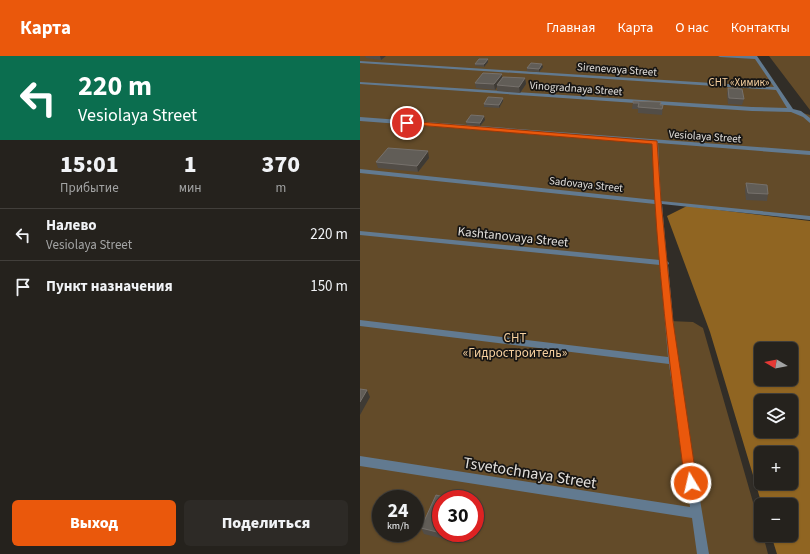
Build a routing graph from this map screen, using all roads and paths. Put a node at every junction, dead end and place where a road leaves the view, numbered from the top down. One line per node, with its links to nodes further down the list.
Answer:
1 (720, 56): 2 (street)
2 (756, 57): 5 (street)
3 (360, 62): 5 (street, Sirenevaya Street)
4 (360, 84): 6 (street, Vinogradnaya Street)
5 (776, 89): 6 (street)
6 (791, 110): 8 (street)
7 (360, 119): 9 (street, Vesiolaya Street)
8 (810, 121)
9 (655, 142): 10 (street, Vesiolaya Street); 12 (street)
10 (810, 153)
11 (360, 171): 12 (street, Sadovaya Street)
12 (658, 201): 13 (street, Sadovaya Street); 15 (street)
13 (810, 218)
14 (360, 233): 15 (street, Kashtanovaya Street)
15 (665, 263): 17 (street)
16 (360, 323): 17 (street)
17 (673, 361): 19 (street)
18 (360, 461): 19 (street, Tsvetochnaya Street)
19 (696, 513): 20 (street)
20 (703, 554)

